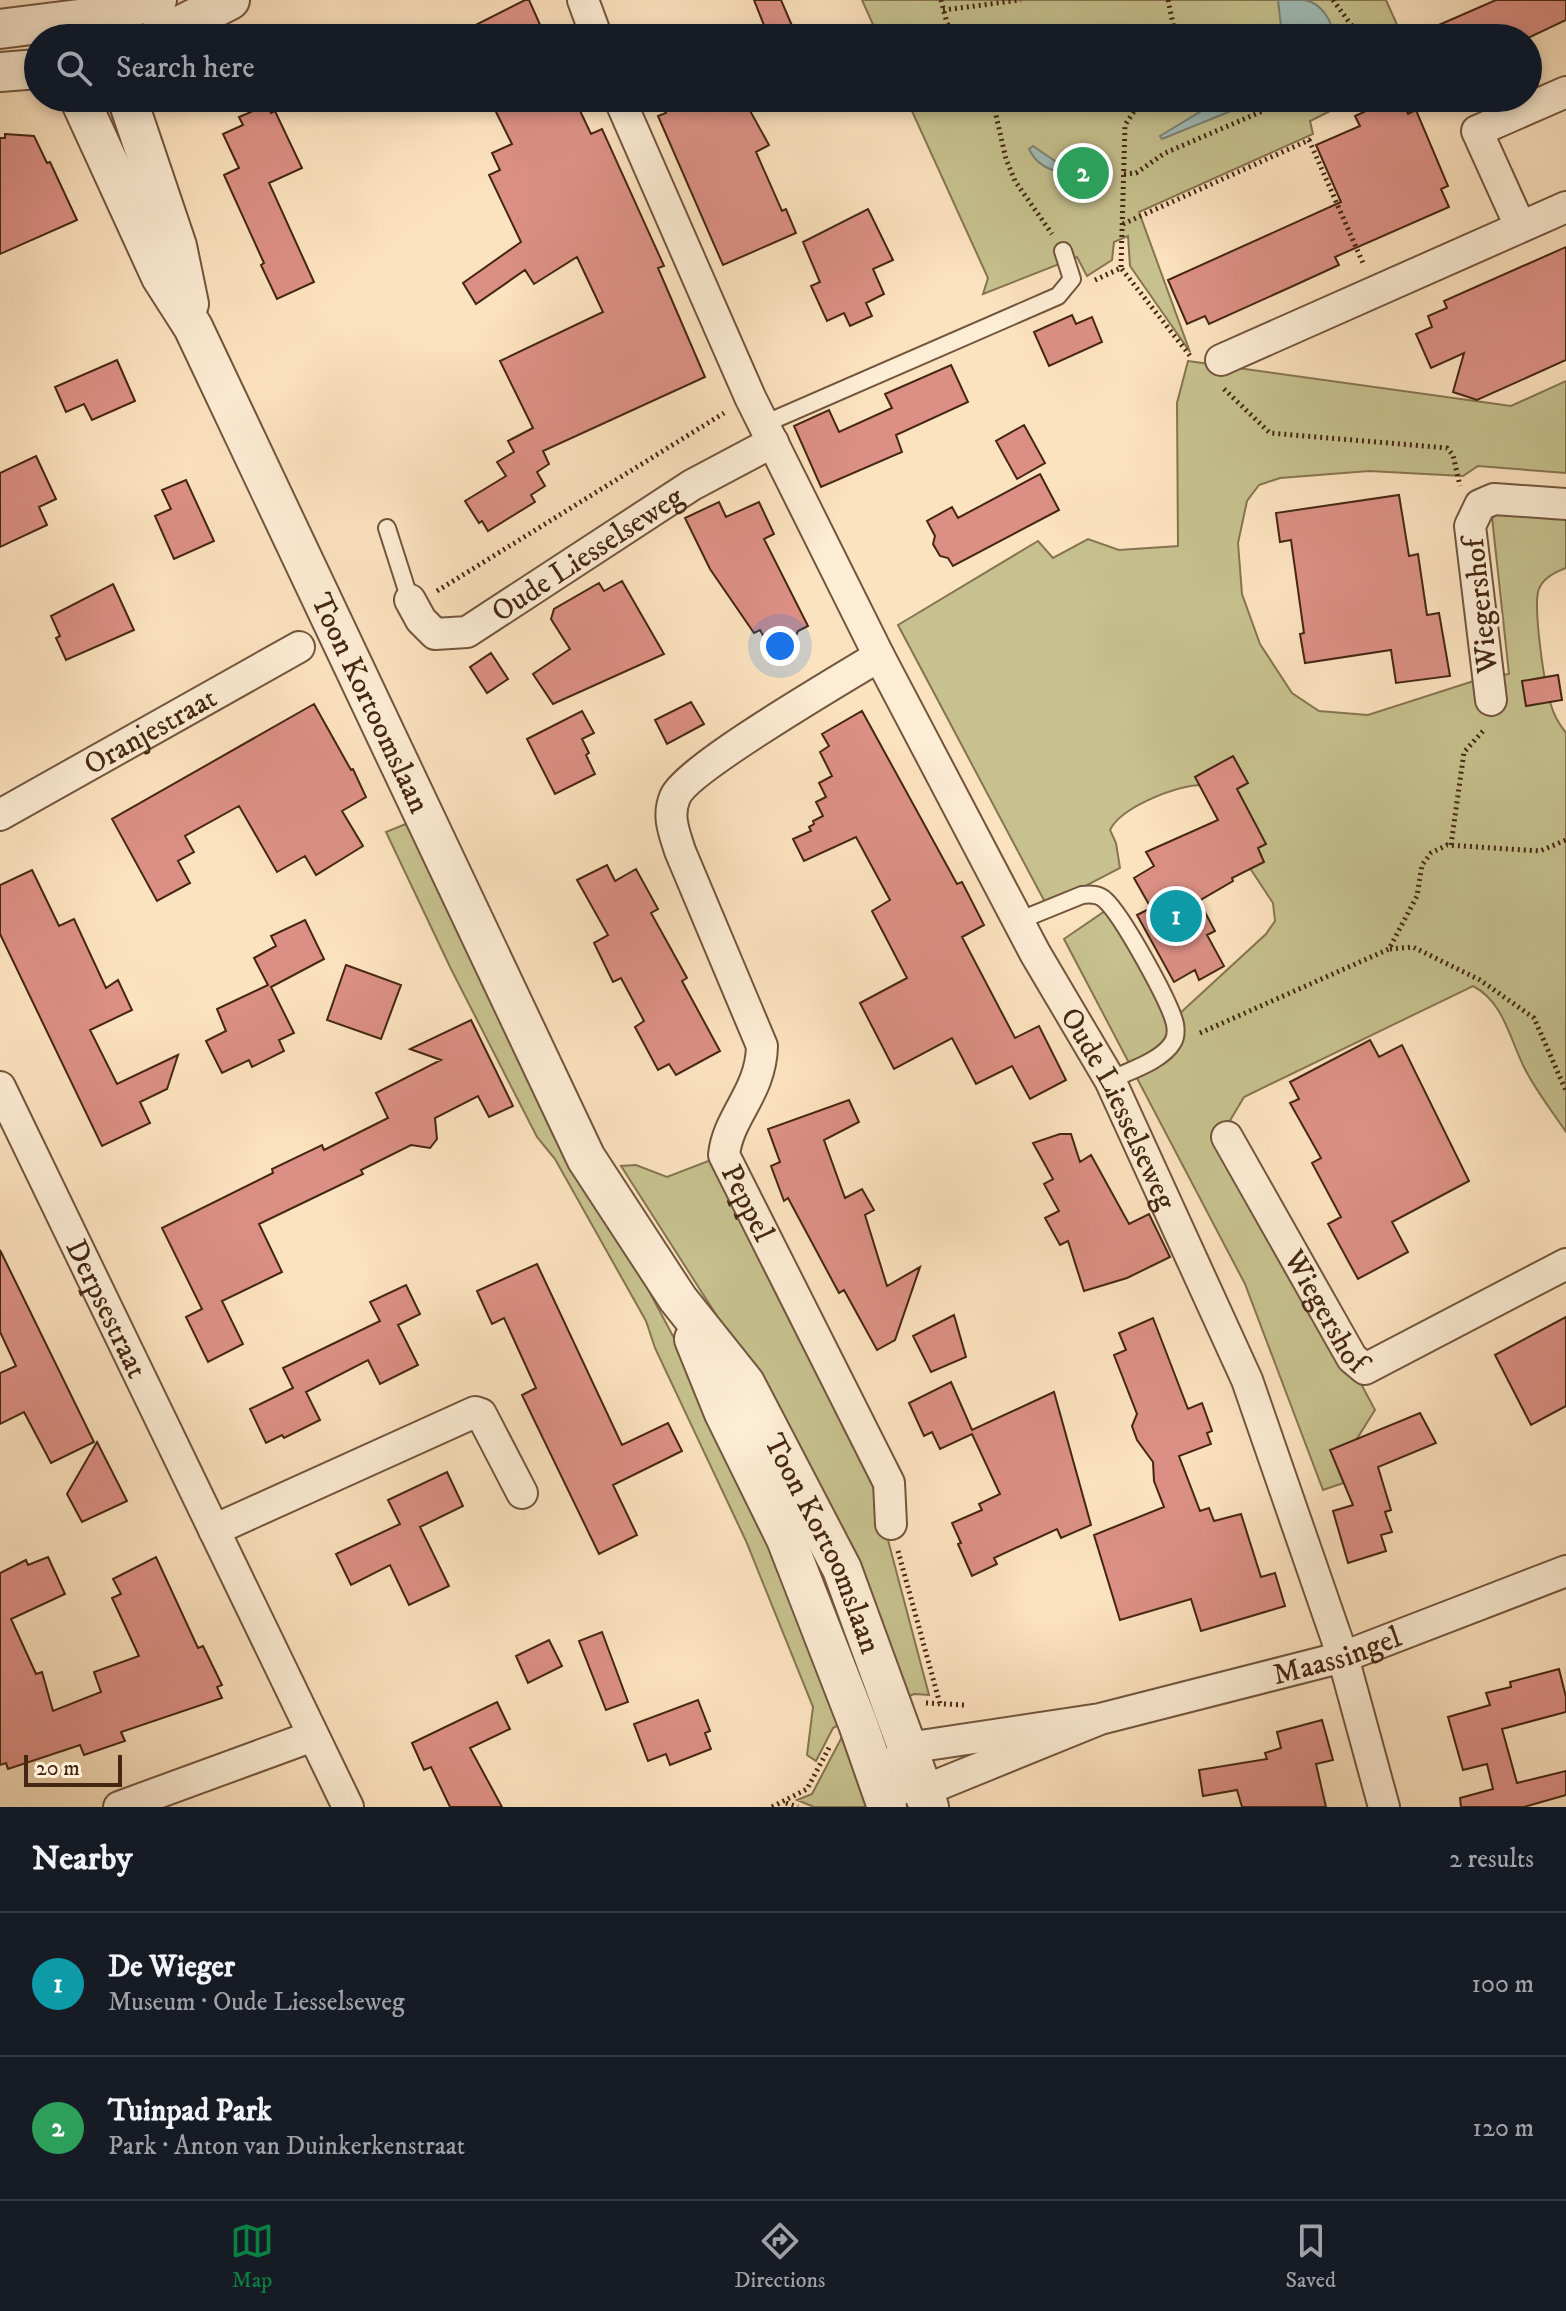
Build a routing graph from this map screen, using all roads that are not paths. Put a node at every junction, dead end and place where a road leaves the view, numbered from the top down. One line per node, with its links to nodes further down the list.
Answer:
1 (157, 0): 4 (street)
2 (230, 0): 5 (street)
3 (583, 0): 6 (street)
4 (109, 24)
5 (183, 24)
6 (592, 24)
7 (0, 29): 8 (street)
8 (24, 30)
9 (24, 70): 10 (street)
10 (0, 72)
11 (1566, 92): 12 (street)
12 (1542, 103)
13 (85, 112): 20 (street, Toon Kortoomslaan)
14 (132, 112): 20 (street)
15 (625, 112): 22 (street, Oude Liesselseweg)
16 (1520, 112): 18 (street)
17 (1566, 207): 18 (street)
18 (1520, 226): 21 (street)
19 (1063, 251): 22 (lane, Oude Liesselseweg)
20 (193, 327): 35 (street, Toon Kortoomslaan)
21 (1213, 369)
22 (768, 433): 25 (street, Oude Liesselseweg); 27 (street, Oude Liesselseweg)
23 (1566, 504): 28 (street, Wiegershof)
24 (387, 528): 25 (lane)
25 (410, 600)
26 (299, 647): 29 (street, Oranjestraat)
27 (879, 656): 30 (street, Oude Liesselseweg); 37 (street, Peppel)
28 (1491, 700)
29 (0, 815)
30 (1018, 921): 31 (street, Oude Liesselseweg); 31 (lane)
31 (1110, 1080): 40 (street, Oude Liesselseweg)
32 (0, 1087): 38 (street, Derpsestraat)
33 (1227, 1137): 34 (street, Wiegershof)
34 (1566, 1264)
35 (678, 1299): 43 (street, Toon Kortoomslaan); 44 (street, Toon Kortoomslaan)
36 (522, 1493): 38 (street)
37 (891, 1524)
38 (214, 1530): 42 (street, Derpsestraat)
39 (1566, 1571): 40 (street, Maassingel)
40 (1343, 1657): 41 (street, Maassingel); 48 (street, Oude Liesselseweg)
41 (1100, 1719): 43 (street, Maassingel); 45 (street, Maassingel)
42 (313, 1736): 46 (street); 47 (street, Derpsestraat)
43 (907, 1748): 44 (street); 45 (street, Toon Kortoomslaan)
44 (883, 1794): 45 (street)
45 (926, 1799)
46 (119, 1807)
47 (348, 1807)
48 (1384, 1807)

